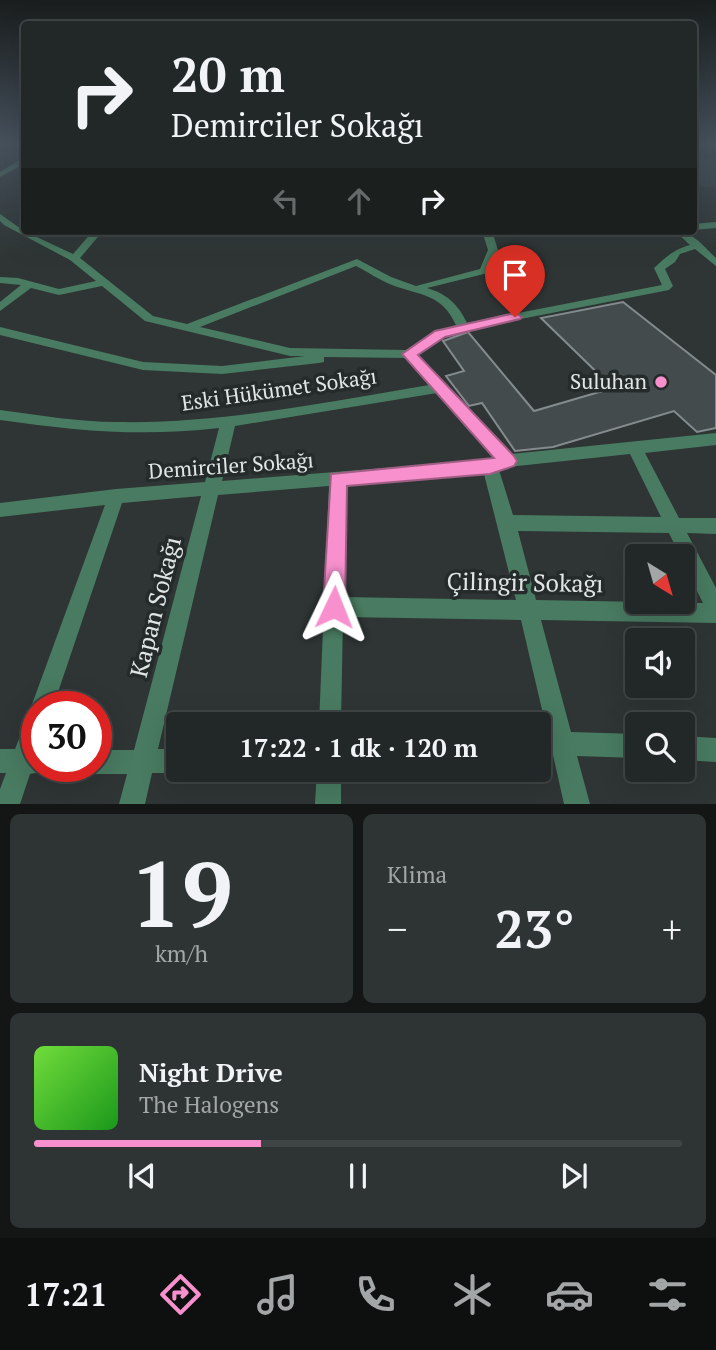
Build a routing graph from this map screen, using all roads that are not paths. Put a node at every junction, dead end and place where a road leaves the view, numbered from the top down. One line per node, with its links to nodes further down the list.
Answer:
1 (0, 217): 4 (street)
2 (716, 225): 3 (street)
3 (697, 227)
4 (20, 230): 5 (street)
5 (0, 235)
6 (30, 235): 11 (street)
7 (94, 235): 11 (street)
8 (489, 235): 16 (street)
9 (685, 235): 10 (street)
10 (698, 245): 12 (street); 19 (street)
11 (74, 258): 14 (street)
12 (716, 263)
13 (0, 280): 15 (street)
14 (103, 283): 15 (street); 18 (street)
15 (29, 284): 17 (street)
16 (420, 287): 18 (street); 19 (street)
17 (0, 308)
18 (190, 327): 21 (street)
19 (463, 327): 22 (street)
20 (0, 331): 21 (street)
21 (358, 353): 22 (street)
22 (409, 354): 23 (street)
23 (437, 388): 25 (street, Eski Hükümet Sokağı); 28 (street)
24 (0, 415): 25 (street, Eski Hükümet Sokağı)
25 (228, 422): 30 (street, Kapan Sokağı)
26 (716, 439): 27 (street, Demirciler Sokağı)
27 (635, 449): 28 (street, Demirciler Sokağı); 34 (street)
28 (499, 464): 29 (street, Demirciler Sokağı); 33 (street)
29 (337, 480): 30 (street, Demirciler Sokağı); 36 (street)
30 (213, 488): 31 (street, Demirciler Sokağı); 50 (street, Kapan Sokağı)
31 (116, 496): 32 (street, Demirciler Sokağı); 39 (street)
32 (0, 510)
33 (507, 523): 34 (street); 37 (street)
34 (673, 526): 35 (street); 38 (street)
35 (716, 526)
36 (334, 607): 37 (street, Çilingir Sokağı); 40 (street)
37 (529, 608): 38 (street, Çilingir Sokağı); 41 (street)
38 (716, 610)
39 (48, 691)
40 (330, 712)
41 (545, 712)
42 (551, 743): 44 (street)
43 (551, 745): 55 (street)
44 (625, 746)
45 (695, 749): 46 (street)
46 (716, 750)
47 (20, 762): 52 (street)
48 (112, 762): 50 (street)
49 (166, 762): 50 (street)
50 (143, 763): 53 (street, Kapan Sokağı)
51 (329, 782): 54 (street)
52 (7, 804)
53 (132, 804)
54 (328, 804)
55 (577, 804)

